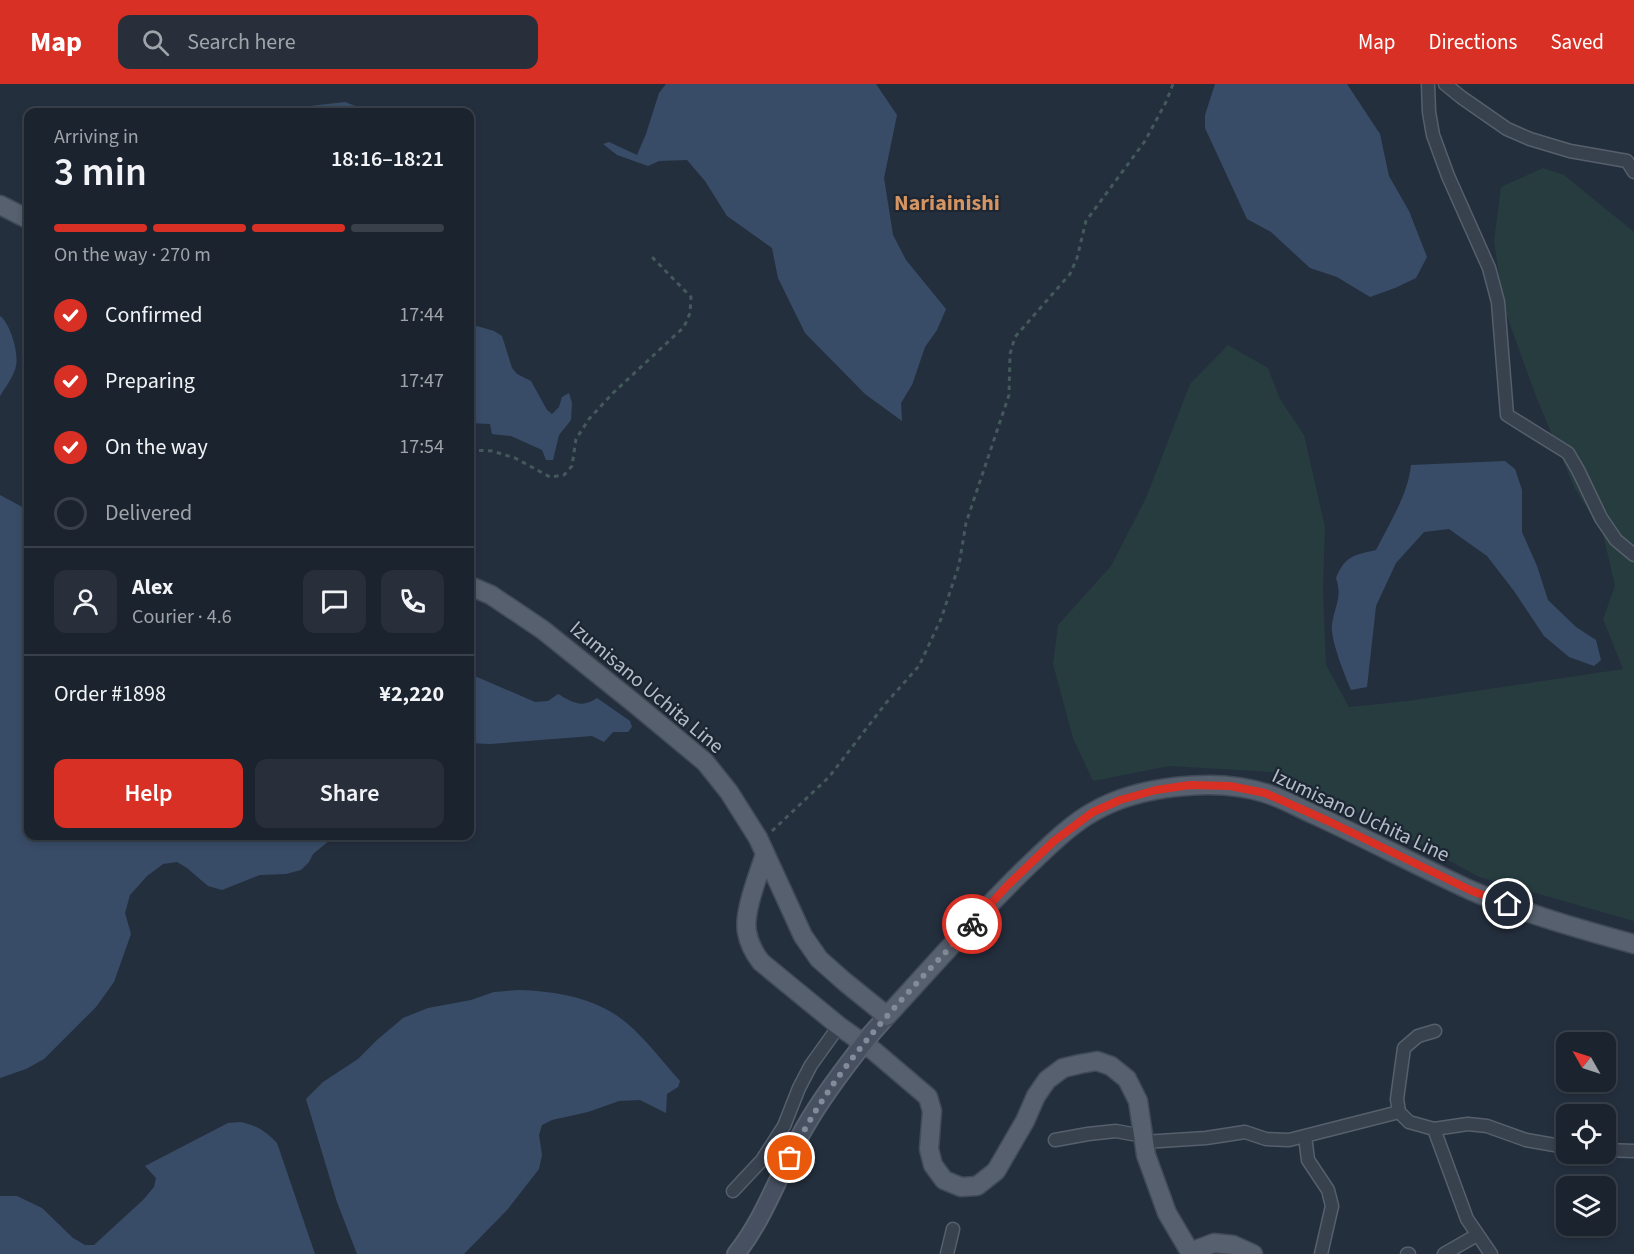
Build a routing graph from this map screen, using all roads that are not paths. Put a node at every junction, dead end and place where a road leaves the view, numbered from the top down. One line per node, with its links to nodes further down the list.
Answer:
1 (1428, 84): 6 (street)
2 (1444, 84): 3 (street)
3 (1634, 172)
4 (0, 205): 5 (main road)
5 (24, 217)
6 (1634, 555)
7 (474, 588): 8 (main road, Izumisano Uchita Line)
8 (763, 849): 10 (main road, Izumisano Uchita Line); 11 (main road)
9 (1634, 944): 10 (main road, Izumisano Uchita Line)
10 (887, 1016): 25 (main road, bridge)
11 (839, 1026): 16 (main road); 21 (street)
12 (1435, 1031): 13 (street)
13 (1399, 1112): 14 (street); 15 (street)
14 (1434, 1129): 18 (street); 23 (street)
15 (1305, 1136): 16 (street); 28 (street)
16 (1144, 1139): 17 (street); 24 (main road)
17 (1055, 1140)
18 (1556, 1145)
19 (1616, 1150): 20 (street)
20 (1634, 1151)
21 (733, 1191)
22 (953, 1229): 26 (street)
23 (1478, 1235): 29 (street); 30 (street)
24 (1187, 1253): 27 (main road)
25 (736, 1254)
26 (947, 1254)
27 (1253, 1254)
28 (1321, 1254)
29 (1444, 1254)
30 (1491, 1254)

